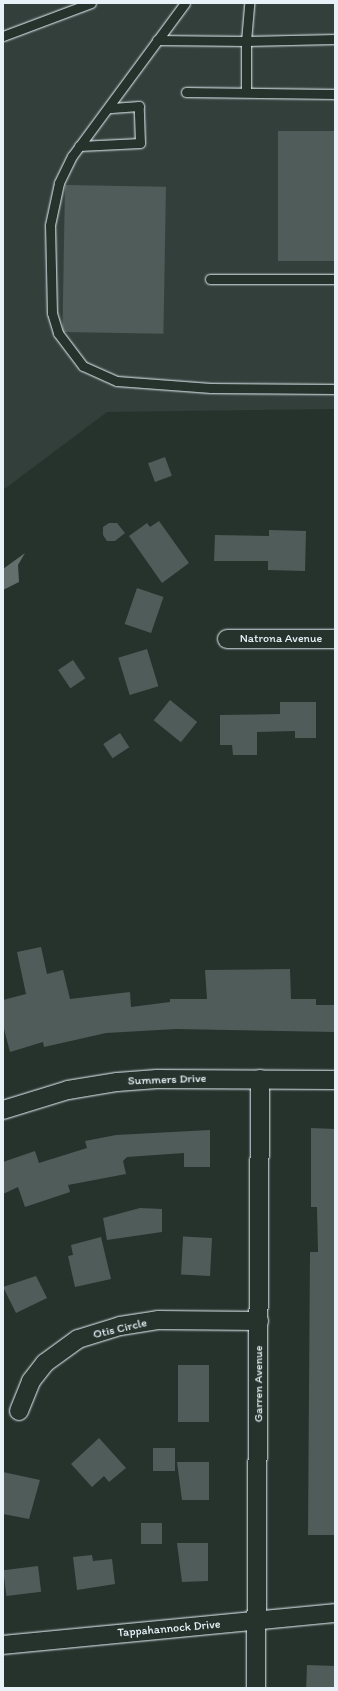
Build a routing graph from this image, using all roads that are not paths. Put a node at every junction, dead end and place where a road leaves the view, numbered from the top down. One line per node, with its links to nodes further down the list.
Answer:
1 (91, 3): 4 (lane)
2 (185, 3): 6 (lane)
3 (249, 3): 7 (lane)
4 (3, 36)
5 (335, 39): 7 (lane)
6 (158, 40): 7 (lane); 11 (lane)
7 (246, 41): 9 (lane)
8 (186, 92): 9 (lane)
9 (246, 92): 10 (lane)
10 (335, 94)
11 (108, 108): 12 (lane); 12 (lane)
12 (79, 146): 15 (lane)
13 (210, 279): 14 (lane)
14 (335, 279)
15 (335, 389)
16 (227, 639): 17 (street, Natrona Avenue)
17 (335, 639)
18 (260, 1079): 19 (street, Summers Drive); 20 (street, Summers Drive); 21 (street, Garren Avenue)
19 (335, 1080)
20 (3, 1110)
21 (259, 1321): 22 (street, Otis Circle); 24 (street, Garren Avenue)
22 (19, 1411)
23 (335, 1613): 24 (street, Tappahannock Drive)
24 (258, 1622): 25 (street, Tappahannock Drive); 26 (street, Garren Avenue)
25 (3, 1645)
26 (256, 1688)

